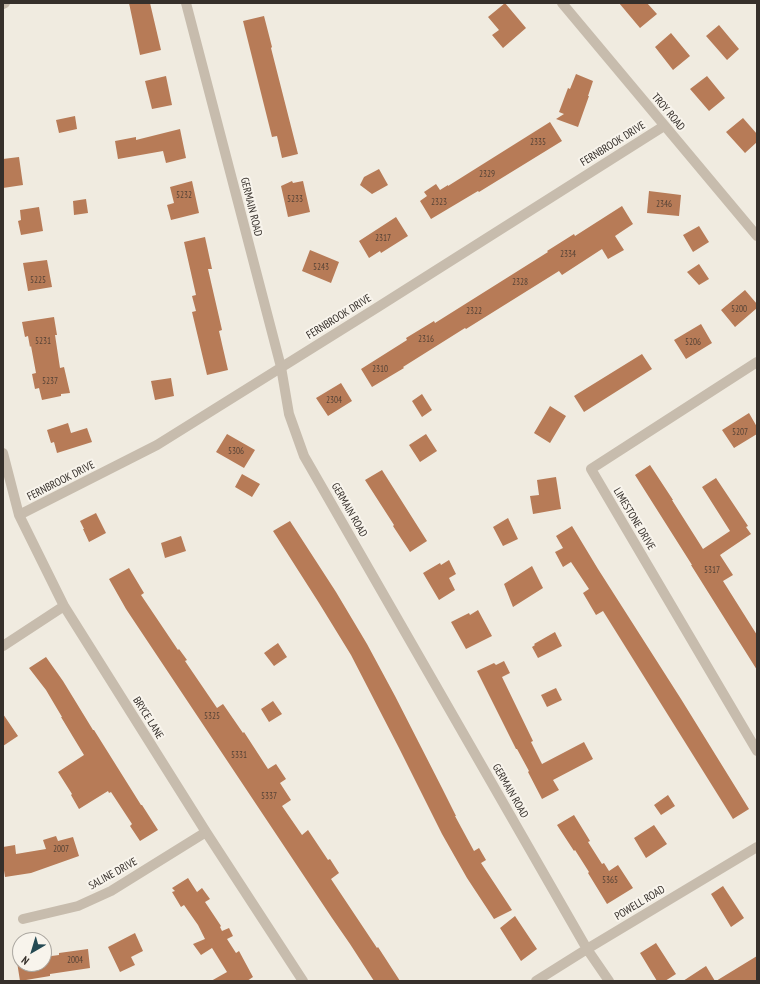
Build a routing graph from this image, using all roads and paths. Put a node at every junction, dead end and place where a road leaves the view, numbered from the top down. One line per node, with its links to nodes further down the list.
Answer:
1 (186, 3): 6 (street, GERMAIN ROAD)
2 (562, 3): 3 (street, TROY ROAD)
3 (664, 126): 4 (street, TROY ROAD); 6 (street, FERNBROOK DRIVE)
4 (757, 236)
5 (757, 362): 11 (street, LIMESTONE DRIVE)
6 (280, 367): 8 (street, FERNBROOK DRIVE); 15 (street, GERMAIN ROAD)
7 (3, 454): 8 (street, BRYCE LANE)
8 (19, 515): 9 (street, BRYCE LANE)
9 (64, 606): 10 (street); 12 (street, BRYCE LANE)
10 (3, 646)
11 (757, 751)
12 (206, 832): 14 (street, SALINE DRIVE); 16 (street, BRYCE LANE)
13 (757, 847): 15 (street, POWELL ROAD)
14 (23, 919)
15 (587, 949): 17 (street, POWELL ROAD); 18 (street, GERMAIN ROAD)
16 (303, 981)
17 (536, 981)
18 (609, 981)

